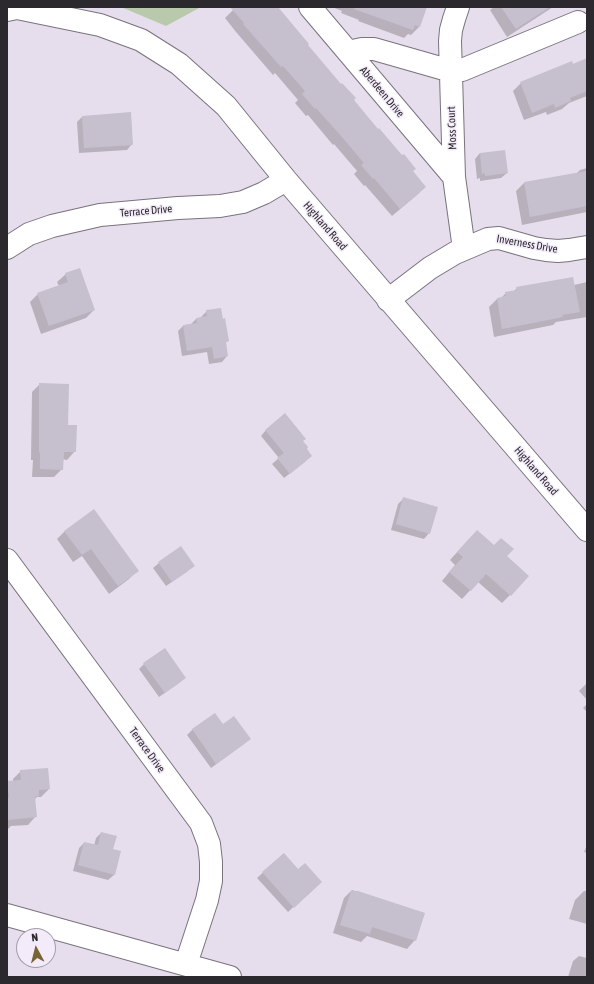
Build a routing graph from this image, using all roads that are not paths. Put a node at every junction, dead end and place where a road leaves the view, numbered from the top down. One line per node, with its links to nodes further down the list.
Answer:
1 (310, 7): 5 (street, Aberdeen Drive)
2 (458, 7): 6 (street, Moss Court)
3 (7, 10): 8 (street, Highland Road)
4 (578, 22): 6 (street)
5 (348, 52): 6 (street); 7 (street, Aberdeen Drive)
6 (451, 71): 7 (street, Moss Court)
7 (454, 177): 11 (street, Moss Court)
8 (286, 180): 10 (street, Terrace Drive); 12 (street, Highland Road)
9 (587, 247): 11 (street, Inverness Drive)
10 (7, 248)
11 (464, 249): 12 (street, Inverness Drive)
12 (388, 300): 13 (street, Highland Road)
13 (584, 521)
14 (7, 560): 16 (street, Terrace Drive)
15 (7, 915): 16 (street)
16 (186, 964): 17 (street)
17 (230, 977)

